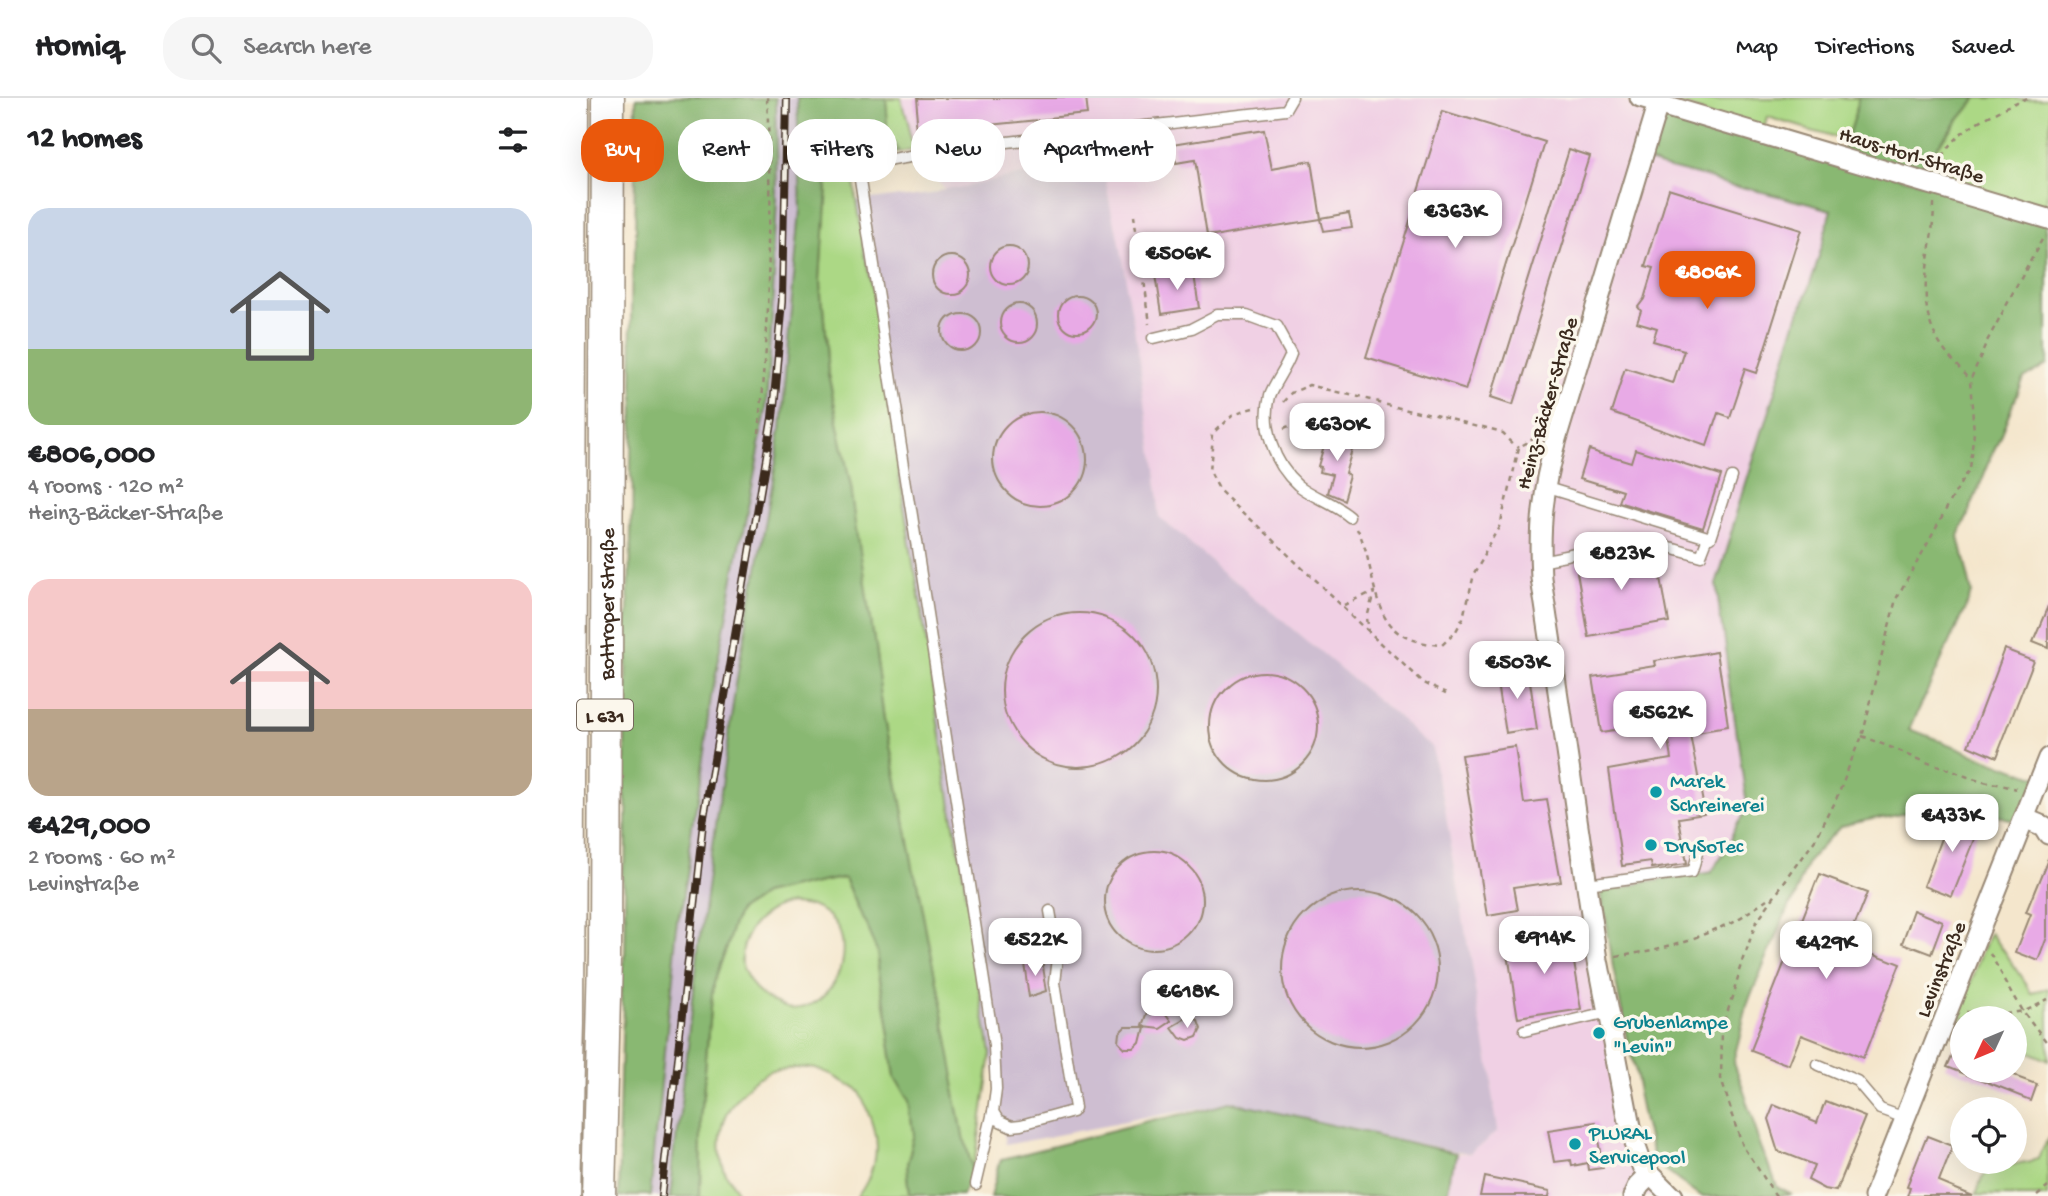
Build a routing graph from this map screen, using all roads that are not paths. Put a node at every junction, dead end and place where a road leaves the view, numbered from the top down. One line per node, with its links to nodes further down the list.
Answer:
1 (572, 98): 25 (main road, Bottroper Straße / L 631)
2 (608, 98): 26 (main road, Bottroper Straße / L 631)
3 (1292, 98): 21 (lane)
4 (1649, 101): 5 (street, Haus-Horl-Straße); 8 (street, Heinz-Bäcker-Straße)
5 (2048, 219)
6 (1154, 338): 9 (lane)
7 (1731, 477): 10 (lane)
8 (1544, 487): 10 (lane); 11 (street, Heinz-Bäcker-Straße)
9 (1349, 516)
10 (1708, 537): 11 (lane)
11 (1540, 561): 16 (street, Heinz-Bäcker-Straße)
12 (2048, 759): 13 (street, Levinstraße)
13 (2024, 818): 14 (street); 22 (street, Levinstraße)
14 (2048, 834)
15 (1700, 844): 16 (lane)
16 (1587, 885): 18 (street, Heinz-Bäcker-Straße)
17 (1050, 911): 21 (lane)
18 (1608, 1012): 19 (lane); 23 (street, Heinz-Bäcker-Straße)
19 (1524, 1032)
20 (1818, 1065): 22 (lane)
21 (993, 1112): 24 (lane)
22 (1905, 1117): 29 (street, Levinstraße)
23 (1649, 1175): 27 (street); 28 (street, Heinz-Bäcker-Straße)
24 (976, 1185)
25 (564, 1196)
26 (599, 1196)
27 (1634, 1196)
28 (1673, 1196)
29 (1874, 1196)

